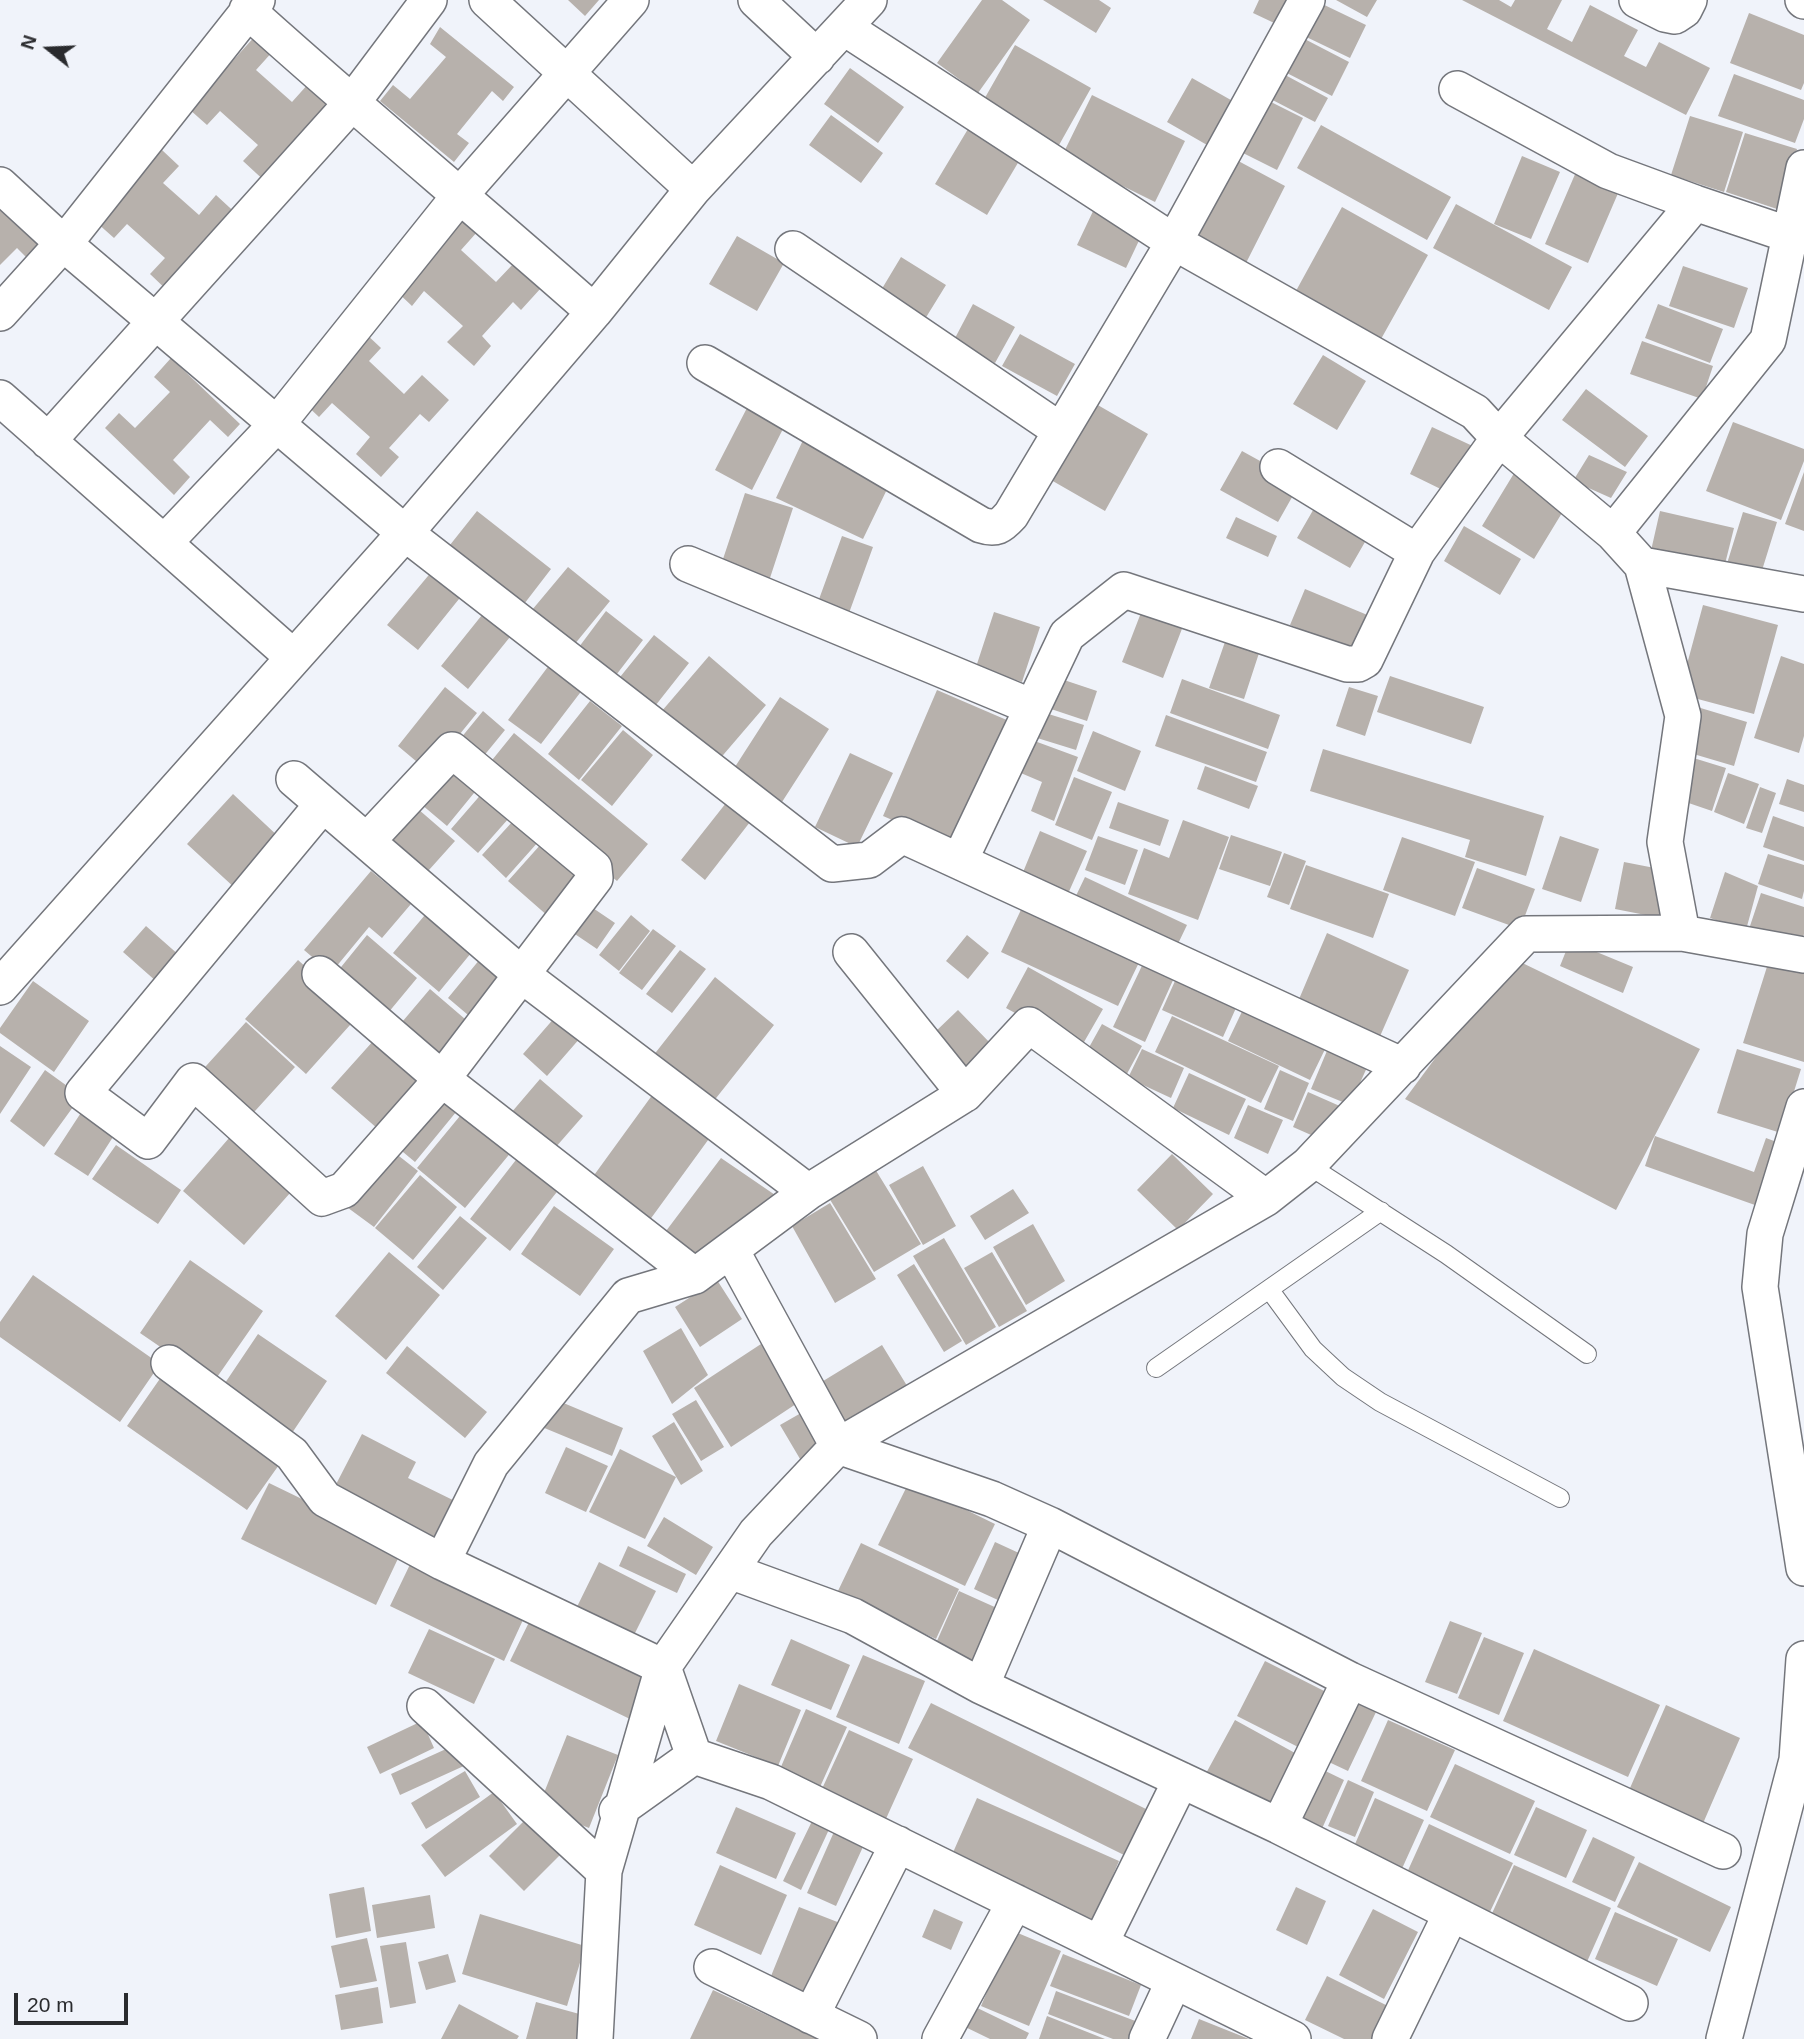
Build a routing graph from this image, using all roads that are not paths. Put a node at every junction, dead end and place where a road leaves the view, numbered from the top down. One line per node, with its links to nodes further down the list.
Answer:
1 (429, 0): 14 (street)
2 (486, 0): 12 (street)
3 (631, 0): 12 (street)
4 (756, 0): 11 (street)
5 (869, 0): 10 (street)
6 (1307, 0): 21 (street)
7 (1637, 0): 8 (street)
8 (1689, 0)
9 (252, 5): 14 (street); 22 (street)
10 (845, 28): 11 (street); 21 (street)
11 (817, 57): 17 (street)
12 (566, 73): 17 (street); 18 (street)
13 (1457, 89): 19 (street)
14 (351, 104): 18 (street); 26 (street)
15 (1804, 168): 20 (street)
16 (0, 185): 22 (street)
17 (693, 188): 24 (street)
18 (461, 194): 24 (street); 29 (street)
19 (1695, 203): 20 (street); 31 (street)
20 (1790, 235): 35 (street)
21 (1174, 242): 30 (street); 31 (street)
22 (63, 243): 25 (street); 26 (street)
23 (793, 249): 30 (street)
24 (594, 312): 34 (street)
25 (0, 313)
26 (156, 321): 29 (street); 32 (street)
27 (705, 363): 30 (street)
28 (0, 398): 32 (street)
29 (276, 424): 34 (street); 36 (street)
30 (1062, 431)
31 (1499, 438): 35 (street); 37 (street)
32 (48, 441): 36 (street)
33 (1278, 467): 37 (street)
34 (405, 533): 41 (street); 46 (street)
35 (1613, 533): 39 (street)
36 (164, 543): 41 (street)
37 (1417, 552): 42 (street)
38 (688, 564): 42 (street)
39 (1642, 565): 40 (street); 47 (street)
40 (1804, 594)
41 (293, 657): 52 (street)
42 (1032, 707): 46 (street)
43 (294, 779): 44 (street)
44 (323, 804): 45 (street); 54 (street)
45 (367, 841): 51 (street); 51 (street)
46 (960, 860): 53 (street)
47 (1682, 933): 49 (street); 53 (street)
48 (851, 952): 55 (street)
49 (1804, 956)
50 (320, 974): 54 (street)
51 (522, 975): 54 (street); 58 (street)
52 (0, 987)
53 (1403, 1066): 57 (street)
54 (442, 1079): 62 (street)
55 (965, 1094): 58 (street); 59 (street)
56 (1804, 1107): 71 (street)
57 (1308, 1165): 59 (street); 60 (lane)
58 (808, 1192): 61 (street)
59 (1266, 1198): 67 (street)
60 (1381, 1211): 63 (lane); 64 (lane)
61 (731, 1250): 62 (street); 67 (street)
62 (695, 1276): 70 (street)
63 (1269, 1289): 66 (lane); 68 (lane)
64 (1587, 1354)
65 (169, 1363): 70 (street)
66 (1156, 1368)
67 (838, 1446): 69 (street); 72 (street)
68 (1560, 1498)
69 (1050, 1525): 75 (street); 76 (street)
70 (443, 1562): 74 (street)
71 (1804, 1568)
72 (730, 1571): 74 (street); 76 (street)
73 (1804, 1659): 99 (street)
74 (663, 1667): 78 (street); 80 (street)
75 (1350, 1680): 81 (street); 84 (street)
76 (981, 1686): 79 (street)
77 (425, 1706): 82 (street)
78 (694, 1756): 80 (street); 83 (street)
79 (1181, 1780): 81 (street); 88 (street)
80 (623, 1808): 82 (street); 85 (street)
81 (1279, 1826): 87 (street)
82 (572, 1840): 85 (street)
83 (898, 1844): 86 (street); 92 (street)
84 (1723, 1851)
85 (604, 1871): 93 (street)
86 (1015, 1902): 88 (street); 95 (street)
87 (1451, 1914): 91 (street); 98 (street)
88 (1100, 1944): 90 (street)
89 (712, 1967): 92 (street)
90 (1174, 1981): 96 (street); 97 (street)
91 (1630, 2003)
92 (811, 2016): 94 (street)
93 (595, 2039)
94 (859, 2039)
95 (940, 2039)
96 (1147, 2039)
97 (1293, 2039)
98 (1390, 2039)
99 (1724, 2039)

